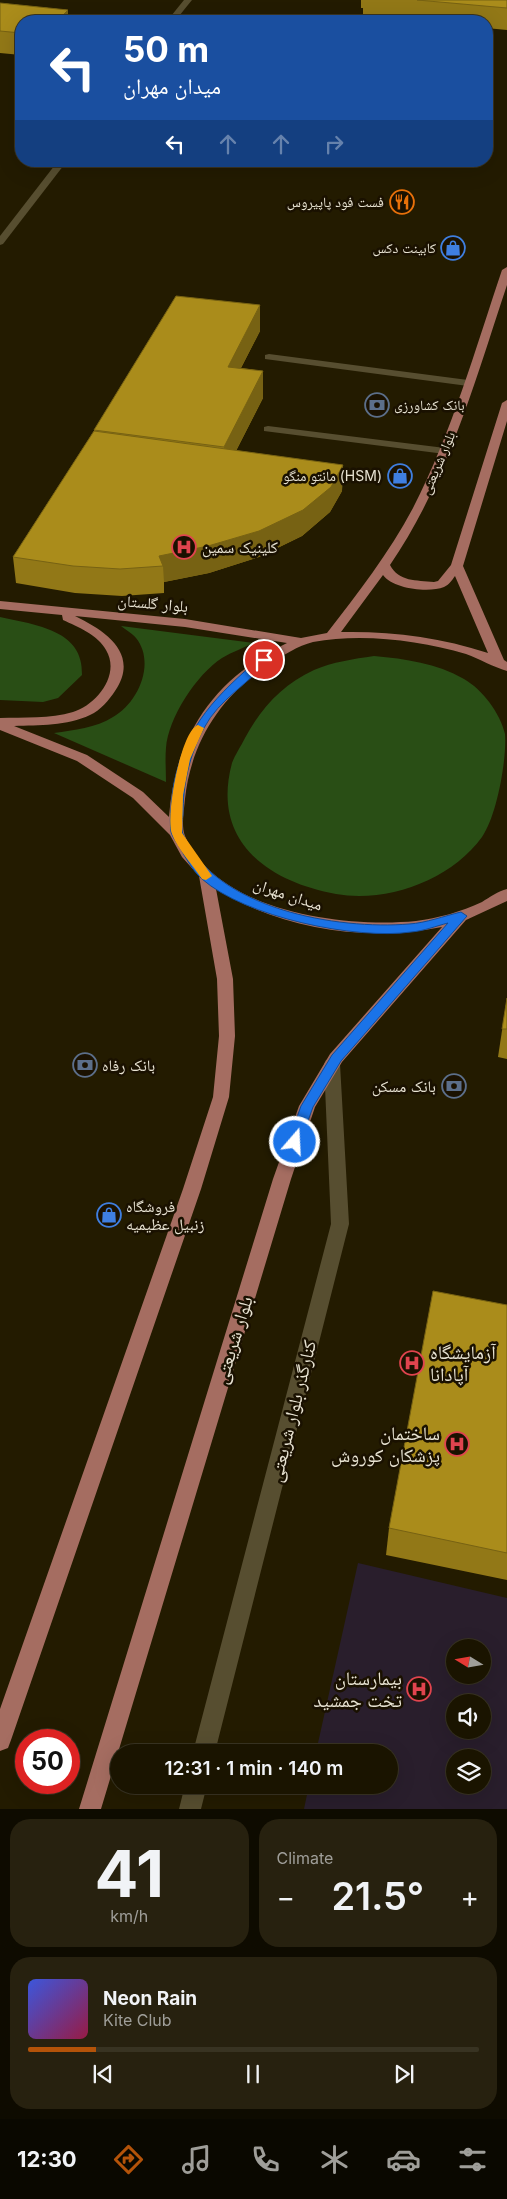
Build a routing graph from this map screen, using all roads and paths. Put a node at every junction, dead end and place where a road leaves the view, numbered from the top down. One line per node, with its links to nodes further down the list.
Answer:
1 (188, 0): 2 (street)
2 (177, 15)
3 (58, 167): 4 (street)
4 (0, 242)
5 (507, 270): 7 (main road, بلوار شریعتی)
6 (269, 357): 7 (street)
7 (468, 383): 10 (main road, بلوار شریعتی)
8 (507, 403): 12 (main road)
9 (268, 429): 10 (street)
10 (445, 451): 11 (main road, بلوار شریعتی)
11 (384, 565): 12 (main road); 15 (main road, بلوار شریعتی)
12 (457, 566): 17 (main road)
13 (0, 605): 14 (main road, بلوار گلستان)
14 (56, 612): 16 (main road, بلوار گلستان); 18 (main road)
15 (330, 637): 16 (main road); 17 (main road)
16 (302, 642): 19 (main road)
17 (502, 665)
18 (0, 723): 19 (main road)
19 (177, 833): 20 (main road, میدان مهران)
20 (206, 876): 22 (main road, میدان مهران); 24 (main road)
21 (507, 894): 22 (main road, میدان مهران)
22 (461, 916): 23 (main road, بلوار شریعتی)
23 (332, 1064): 25 (street, کنارگذر بلوار شریعتی); 27 (main road, بلوار شریعتی)
24 (0, 1740)
25 (206, 1744)
26 (194, 1794): 28 (street)
27 (90, 1809)
28 (190, 1809)

